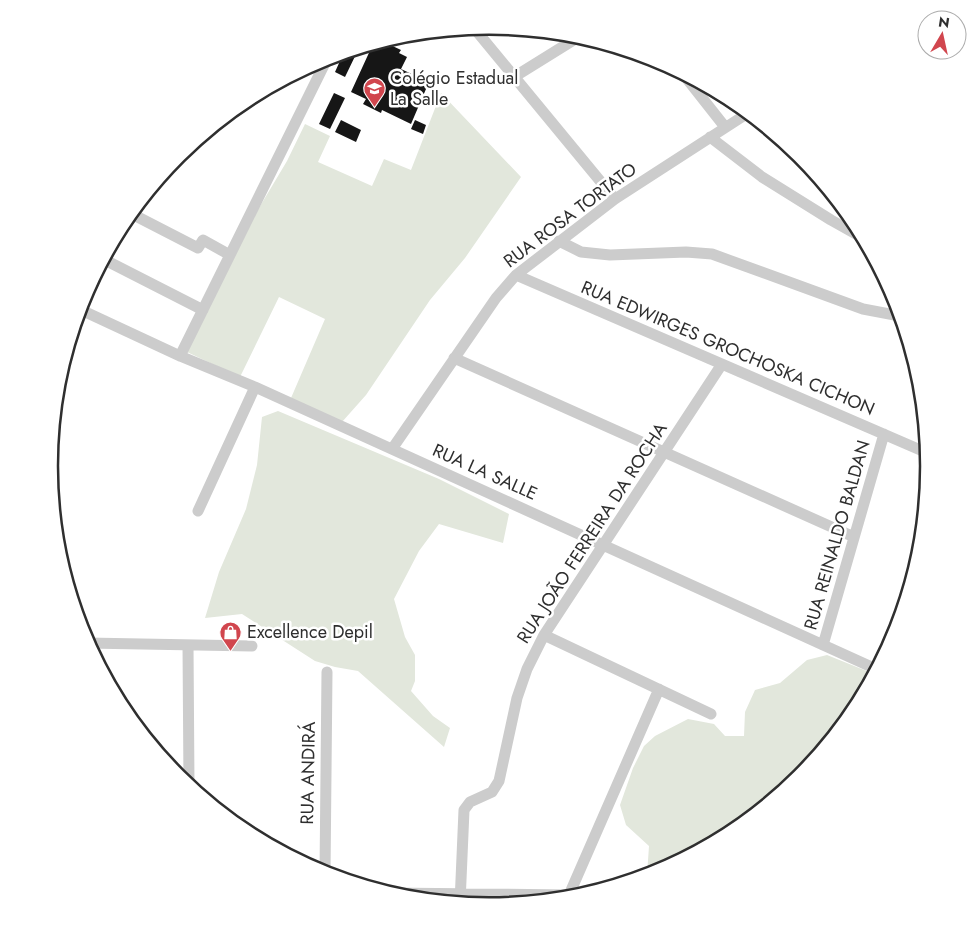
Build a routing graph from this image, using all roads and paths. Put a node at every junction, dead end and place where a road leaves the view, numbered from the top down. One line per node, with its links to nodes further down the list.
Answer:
1 (480, 35): 4 (street)
2 (570, 43): 4 (street)
3 (323, 69): 13 (street)
4 (514, 77): 9 (street)
5 (695, 88): 7 (street)
6 (741, 117): 7 (street, RUA ROSA TORTATO)
7 (725, 127): 8 (street, RUA ROSA TORTATO)
8 (710, 137): 9 (street, RUA ROSA TORTATO); 11 (street)
9 (615, 199): 12 (street, RUA ROSA TORTATO)
10 (138, 216): 13 (street)
11 (849, 230)
12 (559, 241): 15 (street, RUA ROSA TORTATO); 18 (street)
13 (230, 255): 16 (street)
14 (109, 262): 16 (street)
15 (516, 276): 20 (street, RUA ROSA TORTATO); 21 (street, RUA EDWIRGES GROCHOSKA CICHON)
16 (203, 310): 19 (street)
17 (86, 312): 19 (street, RUA LA SALLE)
18 (892, 315)
19 (180, 356): 22 (street, RUA LA SALLE)
20 (454, 358): 24 (street, RUA ROSA TORTATO); 26 (street)
21 (722, 364): 23 (street, RUA EDWIRGES GROCHOSKA CICHON); 26 (street, RUA JOÃO FERREIRA DA ROCHA)
22 (255, 387): 24 (street, RUA LA SALLE); 27 (street)
23 (884, 434): 25 (street, RUA EDWIRGES GROCHOSKA CICHON); 28 (street, RUA REINALDO BALDAN)
24 (392, 450): 29 (street, RUA LA SALLE)
25 (919, 450)
26 (665, 451): 28 (street); 29 (street, RUA JOÃO FERREIRA DA ROCHA)
27 (198, 511)
28 (854, 537): 33 (street, RUA REINALDO BALDAN)
29 (603, 545): 30 (street, RUA JOÃO FERREIRA DA ROCHA); 33 (street, RUA LA SALLE)
30 (544, 635): 37 (street); 42 (street, RUA JOÃO FERREIRA DA ROCHA)
31 (96, 643): 32 (street)
32 (188, 644): 34 (street); 39 (street)
33 (823, 645): 35 (street, RUA LA SALLE)
34 (252, 646)
35 (870, 666)
36 (327, 672): 40 (street, RUA ANDIRÁ)
37 (658, 689): 38 (street); 41 (street)
38 (711, 714)
39 (189, 776)
40 (325, 864)
41 (571, 889)
42 (460, 896)

